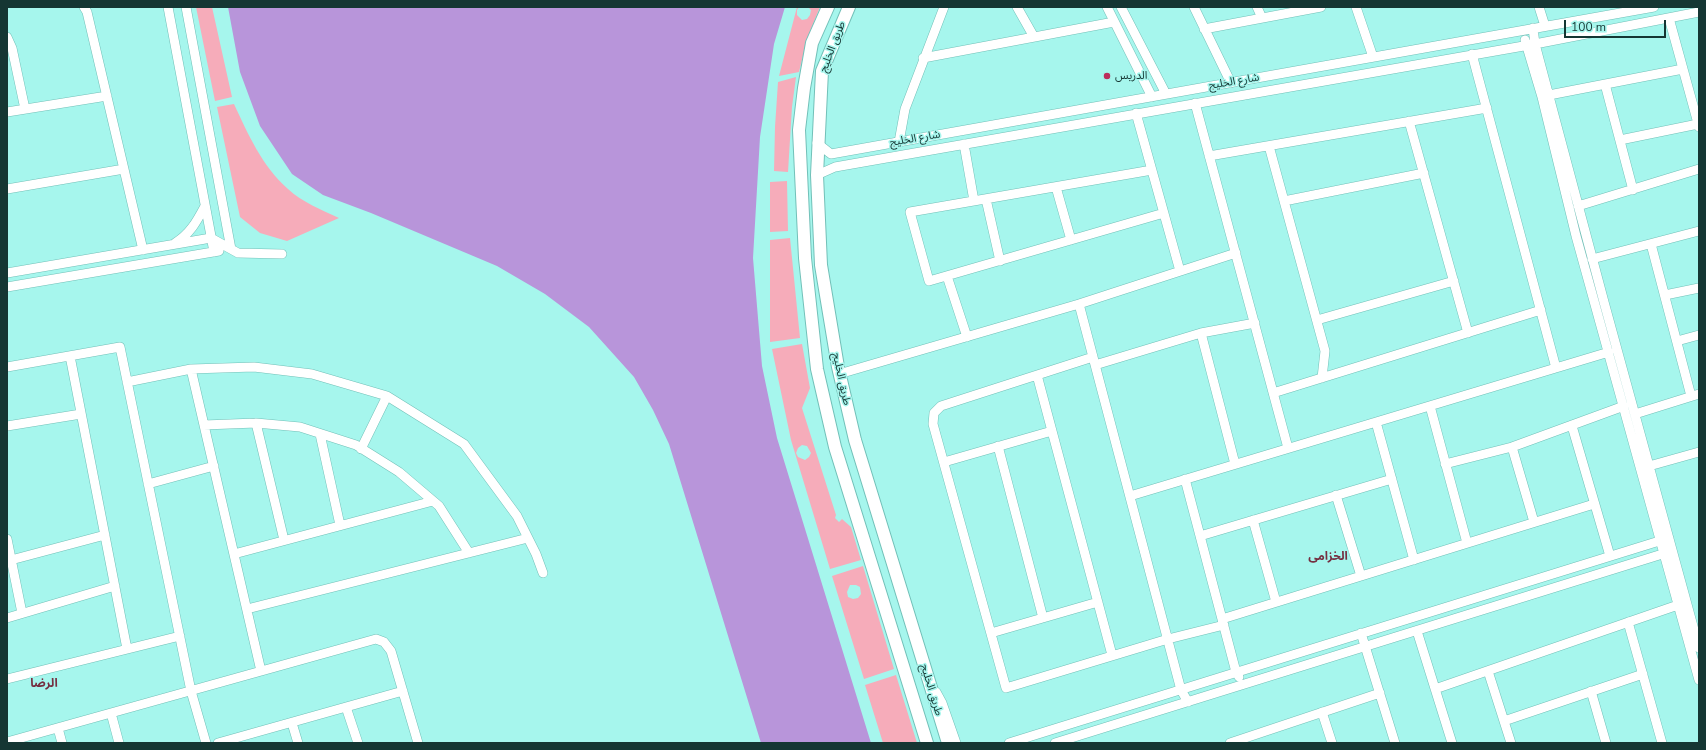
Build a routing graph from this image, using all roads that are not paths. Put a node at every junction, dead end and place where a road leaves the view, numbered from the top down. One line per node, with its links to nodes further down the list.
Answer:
1 (84, 7): 36 (street)
2 (168, 7): 63 (street)
3 (186, 7): 71 (street)
4 (828, 7): 206 (main road, طريق الخليج)
5 (849, 7): 48 (main road, طريق الخليج)
6 (944, 7): 29 (street)
7 (1017, 7): 25 (street)
8 (1107, 7): 19 (street)
9 (1121, 7): 35 (street)
10 (1194, 7): 22 (street)
11 (1257, 7): 17 (street)
12 (1320, 7): 17 (street)
13 (1356, 7): 28 (street)
14 (1539, 7): 20 (street)
15 (1654, 7): 20 (street, شارع الخليج)
16 (1699, 12): 18 (street)
17 (1262, 18): 22 (street)
18 (1669, 18): 26 (street); 31 (street)
19 (1114, 22): 25 (street); 38 (street)
20 (1545, 26): 21 (street, شارع الخليج)
21 (1533, 28): 23 (street, شارع الخليج); 26 (street)
22 (1204, 29): 33 (street)
23 (1523, 31): 26 (street); 28 (street, شارع الخليج)
24 (7, 37): 30 (street)
25 (1034, 37): 29 (street)
26 (1531, 44): 27 (street); 37 (street); 94 (street)
27 (1472, 54): 39 (street); 40 (street)
28 (1373, 57): 33 (street, شارع الخليج)
29 (923, 58): 47 (street)
30 (16, 68): 32 (street); 41 (street)
31 (1683, 69): 34 (street); 45 (street)
32 (7, 70)
33 (1231, 82): 35 (street, شارع الخليج)
34 (1605, 84): 37 (street); 46 (street)
35 (1166, 94): 38 (street, شارع الخليج)
36 (107, 96): 41 (street); 52 (street)
37 (1549, 96): 64 (street)
38 (1152, 97): 47 (street, شارع الخليج)
39 (1195, 103): 43 (street); 51 (street)
40 (1486, 108): 44 (street); 86 (street)
41 (25, 110): 42 (street)
42 (7, 112)
43 (1136, 114): 49 (street); 53 (street)
44 (1409, 121): 50 (street); 55 (street)
45 (1699, 125): 46 (street)
46 (1620, 140): 59 (street)
47 (898, 142): 48 (street, شارع الخليج)
48 (818, 144): 56 (main road, طريق الخليج)
49 (964, 144): 56 (street); 61 (street)
50 (1268, 146): 51 (street); 62 (street)
51 (1209, 156): 74 (street)
52 (124, 169): 58 (street); 72 (street)
53 (1152, 170): 57 (street); 65 (street)
54 (1699, 170): 59 (street)
55 (1424, 173): 62 (street); 81 (street)
56 (817, 175): 100 (main road, طريق الخليج)
57 (1056, 187): 60 (street); 68 (street)
58 (7, 189)
59 (1633, 190): 64 (street)
60 (986, 199): 61 (street); 77 (street)
61 (974, 201): 80 (street)
62 (1284, 201): 87 (street)
63 (205, 206): 67 (street); 70 (street)
64 (1578, 206): 76 (street)
65 (1164, 213): 68 (street); 78 (street)
66 (1699, 231): 69 (street)
67 (211, 238): 70 (street); 71 (street); 73 (street)
68 (1071, 240): 77 (street)
69 (1651, 244): 76 (street); 84 (street)
70 (171, 245): 72 (street)
71 (231, 249): 73 (street); 75 (street)
72 (143, 250): 79 (street)
73 (214, 252): 82 (street)
74 (1236, 253): 78 (street); 88 (street)
75 (282, 254)
76 (1592, 259): 110 (street)
77 (1000, 261): 80 (street)
78 (1180, 271): 85 (street)
79 (7, 273)
80 (946, 276): 92 (street)
81 (1454, 281): 87 (street); 90 (street)
82 (7, 287)
83 (1699, 288): 84 (street)
84 (1665, 295): 93 (street)
85 (1078, 304): 92 (street); 96 (street)
86 (1541, 310): 90 (street); 98 (street)
87 (1316, 320): 102 (street)
88 (1254, 323): 89 (street); 104 (street)
89 (1201, 333): 96 (street); 124 (street)
90 (1468, 333): 102 (street)
91 (1699, 335): 93 (street)
92 (967, 337): 100 (street)
93 (1677, 341): 105 (street)
94 (1609, 352): 98 (street); 108 (street)
95 (70, 356): 97 (street); 103 (street); 109 (street)
96 (1094, 361): 101 (street); 132 (street)
97 (7, 367)
98 (1556, 368): 107 (street)
99 (191, 369): 103 (street); 106 (street); 113 (street)
100 (840, 374): 179 (main road, طريق الخليج)
101 (1036, 375): 116 (street); 123 (street)
102 (1322, 378): 104 (street)
103 (127, 382): 130 (street)
104 (1273, 393): 121 (street)
105 (1695, 395): 110 (street)
106 (387, 396): 120 (street); 140 (street)
107 (1430, 406): 111 (street); 125 (street)
108 (1624, 406): 115 (street); 142 (street)
109 (81, 414): 114 (street); 138 (street)
110 (1635, 414): 127 (street)
111 (1376, 422): 121 (street); 129 (street)
112 (256, 423): 113 (street); 117 (street); 143 (street)
113 (204, 425): 126 (street)
114 (7, 426)
115 (1572, 426): 119 (street); 134 (street)
116 (1052, 431): 118 (street); 156 (street)
117 (320, 434): 120 (street); 137 (street)
118 (998, 446): 123 (street); 164 (street)
119 (1512, 447): 125 (street); 136 (street)
120 (361, 448): 133 (street)
121 (1288, 448): 124 (street)
122 (1699, 452): 127 (street)
123 (944, 462): 168 (street)
124 (1235, 464): 128 (street)
125 (1445, 464): 144 (street)
126 (214, 466): 130 (street); 147 (street)
127 (1649, 466): 142 (street)
128 (1185, 479): 132 (street); 139 (street)
129 (1392, 479): 131 (street); 150 (street)
130 (148, 484): 170 (street)
131 (1336, 495): 135 (street); 154 (street)
132 (1130, 496): 171 (street)
133 (433, 501): 137 (street); 146 (street)
134 (1594, 504): 136 (street); 148 (street)
135 (1254, 520): 139 (street); 157 (street)
136 (1534, 522): 144 (street)
137 (340, 525): 143 (street)
138 (105, 534): 149 (street); 155 (street)
139 (1200, 536): 165 (street)
140 (528, 538): 146 (street); 153 (street)
141 (7, 539): 149 (street)
142 (1665, 539): 145 (street); 148 (street)
143 (284, 540): 147 (street)
144 (1467, 543): 150 (street)
145 (1668, 552): 151 (street); 158 (street); 173 (street)
146 (469, 553): 160 (street)
147 (234, 554): 160 (street)
148 (1610, 556): 159 (street)
149 (11, 560): 161 (street)
150 (1414, 560): 154 (street)
151 (1640, 561): 152 (street); 152 (street)
152 (1618, 568): 162 (street)
153 (543, 572)
154 (1361, 576): 157 (street)
155 (115, 586): 161 (street); 174 (street)
156 (1098, 602): 164 (street); 175 (street)
157 (1276, 602): 165 (street)
158 (1678, 605): 166 (street); 182 (street)
159 (1443, 608): 162 (street); 169 (street)
160 (247, 609): 177 (street)
161 (22, 613): 163 (street)
162 (1466, 615): 167 (street)
163 (7, 618)
164 (1043, 618): 168 (street)
165 (1223, 622): 171 (street); 178 (street)
166 (1628, 622): 176 (street); 180 (street)
167 (1417, 630): 172 (street); 184 (street)
168 (991, 633): 175 (street)
169 (1361, 633): 172 (street); 178 (street)
170 (180, 636): 174 (street); 186 (street)
171 (1168, 638): 175 (street); 185 (street)
172 (1365, 646): 183 (street); 189 (street)
173 (1699, 648)
174 (127, 649): 181 (street)
175 (1112, 655)
176 (1488, 671): 184 (street); 194 (street)
177 (261, 672): 186 (street); 187 (street)
178 (1236, 672): 183 (street); 185 (street)
179 (926, 674): 207 (main road, طريق الخليج); 208 (street)
180 (1643, 674): 188 (street); 218 (street)
181 (7, 679)
182 (1699, 680)
183 (1244, 684): 190 (street)
184 (1435, 688): 215 (street)
185 (1181, 690): 190 (street); 209 (street)
186 (192, 691): 193 (street); 201 (street)
187 (404, 691): 191 (street); 205 (street)
188 (1591, 691): 194 (street); 217 (street)
189 (1380, 693): 192 (street); 214 (street)
190 (1188, 702): 197 (street)
191 (346, 707): 195 (street); 204 (street)
192 (1322, 712): 212 (street); 213 (street)
193 (111, 713): 196 (street); 200 (street)
194 (1504, 721): 216 (street)
195 (292, 722): 202 (street); 203 (street)
196 (58, 728): 198 (street); 199 (street)
197 (1086, 734): 210 (street); 211 (street)
198 (7, 742)
199 (62, 743)
200 (119, 743)
201 (206, 743)
202 (218, 743)
203 (298, 743)
204 (358, 743)
205 (418, 743)
206 (927, 743)
207 (948, 743)
208 (956, 743)
209 (1009, 743)
210 (1055, 743)
211 (1088, 743)
212 (1230, 743)
213 (1332, 743)
214 (1395, 743)
215 (1452, 743)
216 (1511, 743)
217 (1606, 743)
218 (1662, 743)

